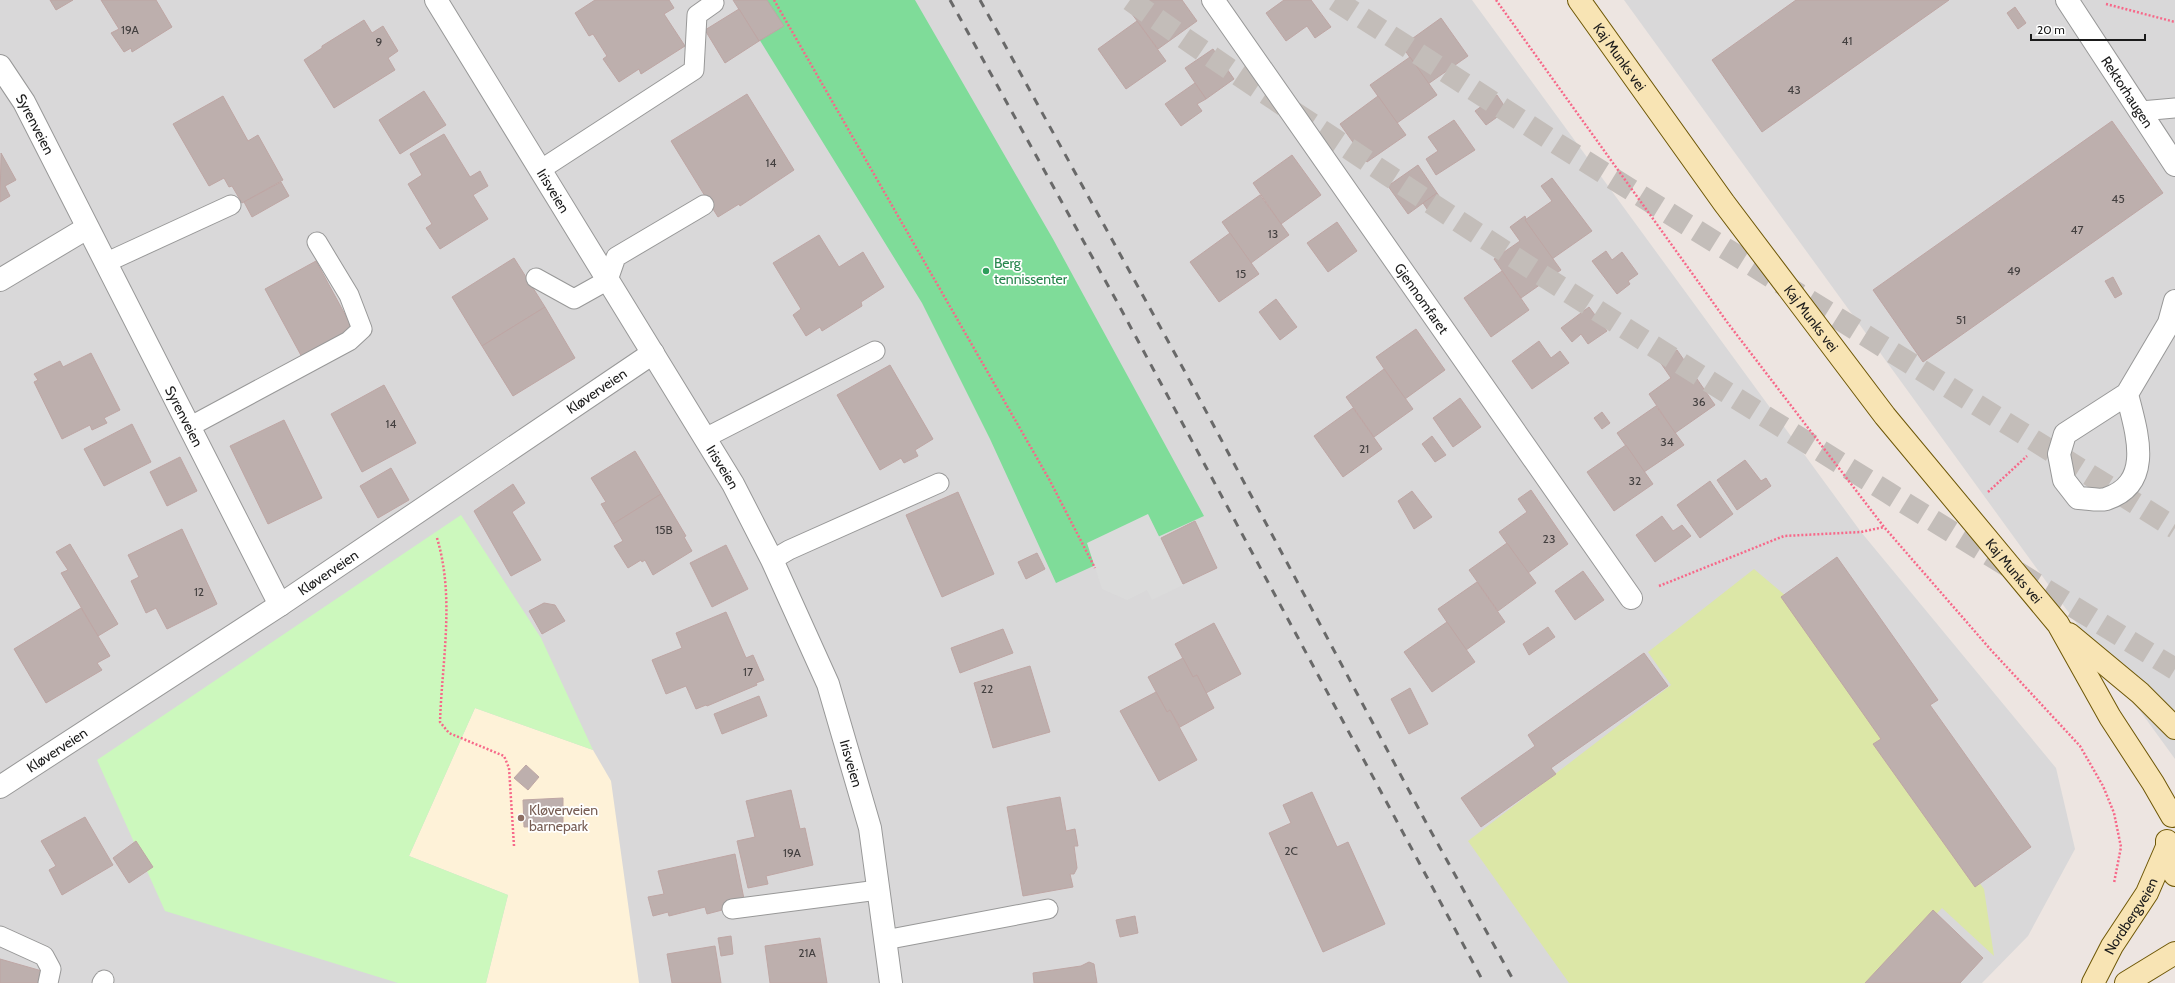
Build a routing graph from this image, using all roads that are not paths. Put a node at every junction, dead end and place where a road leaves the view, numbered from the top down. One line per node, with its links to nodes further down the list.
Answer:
1 (436, 0): 10 (street, Irisveien)
2 (1213, 0): 27 (street, Gjennomfaret)
3 (1579, 0): 29 (main road, Kaj Munks vei)
4 (2067, 0): 8 (street, Rektorhaugen)
5 (714, 3): 10 (lane)
6 (0, 66): 13 (street, Syrenveien)
7 (2175, 108): 8 (lane)
8 (2141, 111): 9 (street, Rektorhaugen)
9 (2175, 165)
10 (540, 170): 18 (street, Irisveien)
11 (231, 205): 15 (lane)
12 (704, 205): 18 (lane)
13 (87, 228): 15 (street, Syrenveien); 17 (street)
14 (317, 242): 23 (lane)
15 (105, 263): 23 (street, Syrenveien)
16 (536, 278): 18 (lane)
17 (0, 280)
18 (608, 280): 21 (street, Irisveien)
19 (2175, 301): 22 (street)
20 (875, 351): 24 (lane)
21 (653, 353): 24 (street, Irisveien); 28 (street, Kløverveien)
22 (2127, 394): 22 (street)
23 (189, 427): 28 (street, Syrenveien)
24 (705, 438): 26 (street, Irisveien)
25 (939, 482): 26 (lane)
26 (772, 560): 35 (street, Irisveien)
27 (1631, 598)
28 (280, 605): 31 (street, Kløverveien)
29 (2058, 624): 30 (main road, Kaj Munks vei); 32 (main road, Kaj Munks vei)
30 (2175, 728)
31 (0, 787)
32 (2173, 813): 33 (main road)
33 (2167, 847): 34 (main road); 43 (main road, Nordbergveien)
34 (2175, 875)
35 (878, 890): 36 (lane); 39 (street, Irisveien)
36 (732, 909)
37 (1048, 909): 39 (lane)
38 (0, 936): 41 (lane)
39 (885, 940): 42 (street, Irisveien)
40 (2175, 953): 44 (main road)
41 (48, 983)
42 (891, 983)
43 (2093, 983)
44 (2126, 983)

